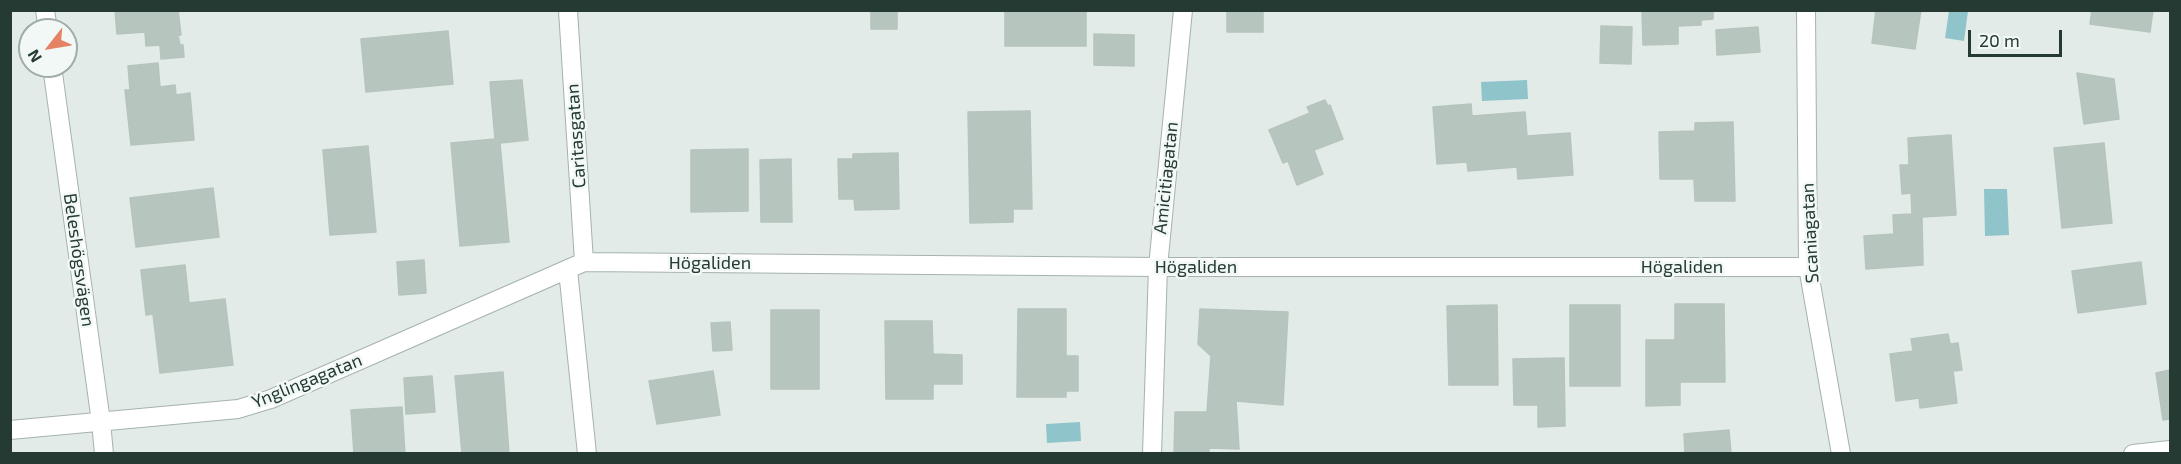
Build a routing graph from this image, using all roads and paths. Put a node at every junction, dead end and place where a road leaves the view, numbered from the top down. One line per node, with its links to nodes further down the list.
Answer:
1 (568, 10): 5 (street, Caritasgatan)
2 (1183, 10): 6 (street, Amicitiagatan)
3 (1806, 10): 7 (street, Scaniagatan)
4 (54, 78): 8 (street, Beleshögsvägen)
5 (576, 266): 6 (street, Högaliden); 8 (street, Ynglingagatan); 12 (street, Caritasgatan)
6 (1158, 267): 7 (street, Högaliden); 13 (street, Amicitiagatan)
7 (1808, 267): 14 (street, Scaniagatan)
8 (101, 422): 9 (street, Ynglingagatan); 11 (street, Beleshögsvägen)
9 (10, 430)
10 (2170, 450): 15 (street)
11 (104, 453)
12 (587, 453)
13 (1152, 453)
14 (1840, 453)
15 (2133, 453)

